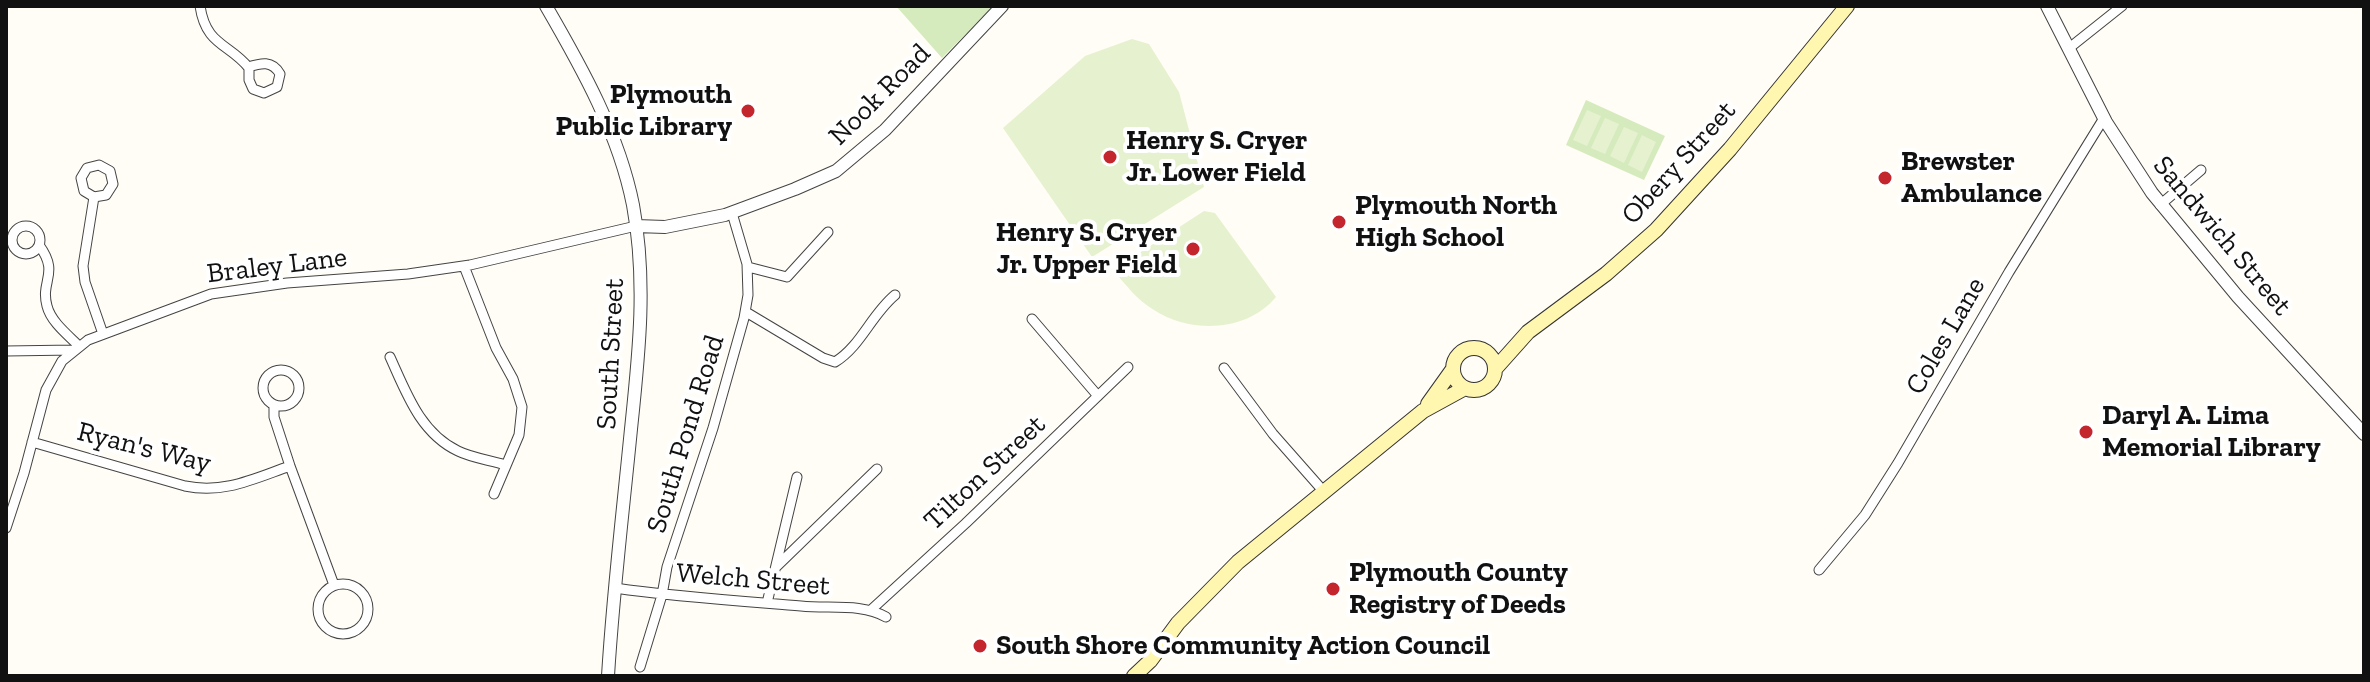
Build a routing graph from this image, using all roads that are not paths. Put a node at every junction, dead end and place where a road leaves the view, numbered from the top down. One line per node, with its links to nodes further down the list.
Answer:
1 (200, 6): 8 (street)
2 (546, 6): 14 (street, South Street)
3 (1002, 6): 13 (street, Nook Road)
4 (1847, 6): 22 (main road, Obery Street)
5 (2047, 6): 7 (street, Sandwich Street)
6 (2122, 6): 7 (street)
7 (2068, 49): 9 (street, Sandwich Street)
8 (248, 67)
9 (2104, 118): 12 (street, Sandwich Street); 46 (street, Coles Lane)
10 (2201, 170): 12 (street)
11 (94, 197): 23 (street)
12 (2160, 205): 36 (street, Sandwich Street)
13 (732, 213): 14 (street, Nook Road); 18 (street, South Pond Road)
14 (636, 226): 17 (street, Braley Lane); 48 (street, South Street)
15 (828, 232): 18 (street)
16 (39, 245): 24 (street)
17 (464, 266): 23 (street, Braley Lane); 38 (street)
18 (748, 267): 20 (street, South Pond Road)
19 (895, 295): 20 (street)
20 (746, 312): 49 (street, South Pond Road)
21 (1032, 319): 33 (street)
22 (1528, 332): 26 (main road, Obery Street); 31 (main road, Obery Street)
23 (103, 334): 24 (street, Braley Lane)
24 (76, 348): 25 (street); 37 (street, Braley Lane)
25 (6, 351)
26 (1485, 351): 30 (main road, Obery Street); 31 (main road)
27 (390, 357): 38 (street)
28 (1128, 367): 33 (street, Tilton Street)
29 (1224, 368): 42 (street)
30 (1453, 369): 32 (main road); 35 (main road, Obery Street)
31 (1495, 369): 32 (main road, Obery Street)
32 (1465, 388): 35 (main road, Obery Street)
33 (1098, 396): 51 (street, Tilton Street)
34 (274, 405): 34 (street); 39 (street)
35 (1423, 411): 42 (main road, Obery Street)
36 (2364, 434)
37 (32, 442): 39 (street, Ryan's Way); 44 (street, Braley Lane)
38 (506, 465): 43 (street)
39 (290, 466): 47 (street)
40 (877, 469): 45 (street)
41 (797, 477): 45 (street)
42 (1325, 493): 53 (main road, Obery Street)
43 (494, 494)
44 (6, 528)
45 (776, 567): 50 (street)
46 (1819, 570)
47 (334, 585): 47 (street)
48 (615, 588): 49 (street, Welch Street); 55 (street, South Street)
49 (662, 595): 50 (street, Welch Street); 54 (street, South Pond Road)
50 (767, 603): 51 (street, Welch Street)
51 (872, 609): 52 (street, Welch Street)
52 (886, 617)
53 (1150, 661): 56 (main road, Obery Street); 57 (main road, Obery Street)
54 (640, 667)
55 (608, 676)
56 (1134, 676)
57 (1145, 676)

